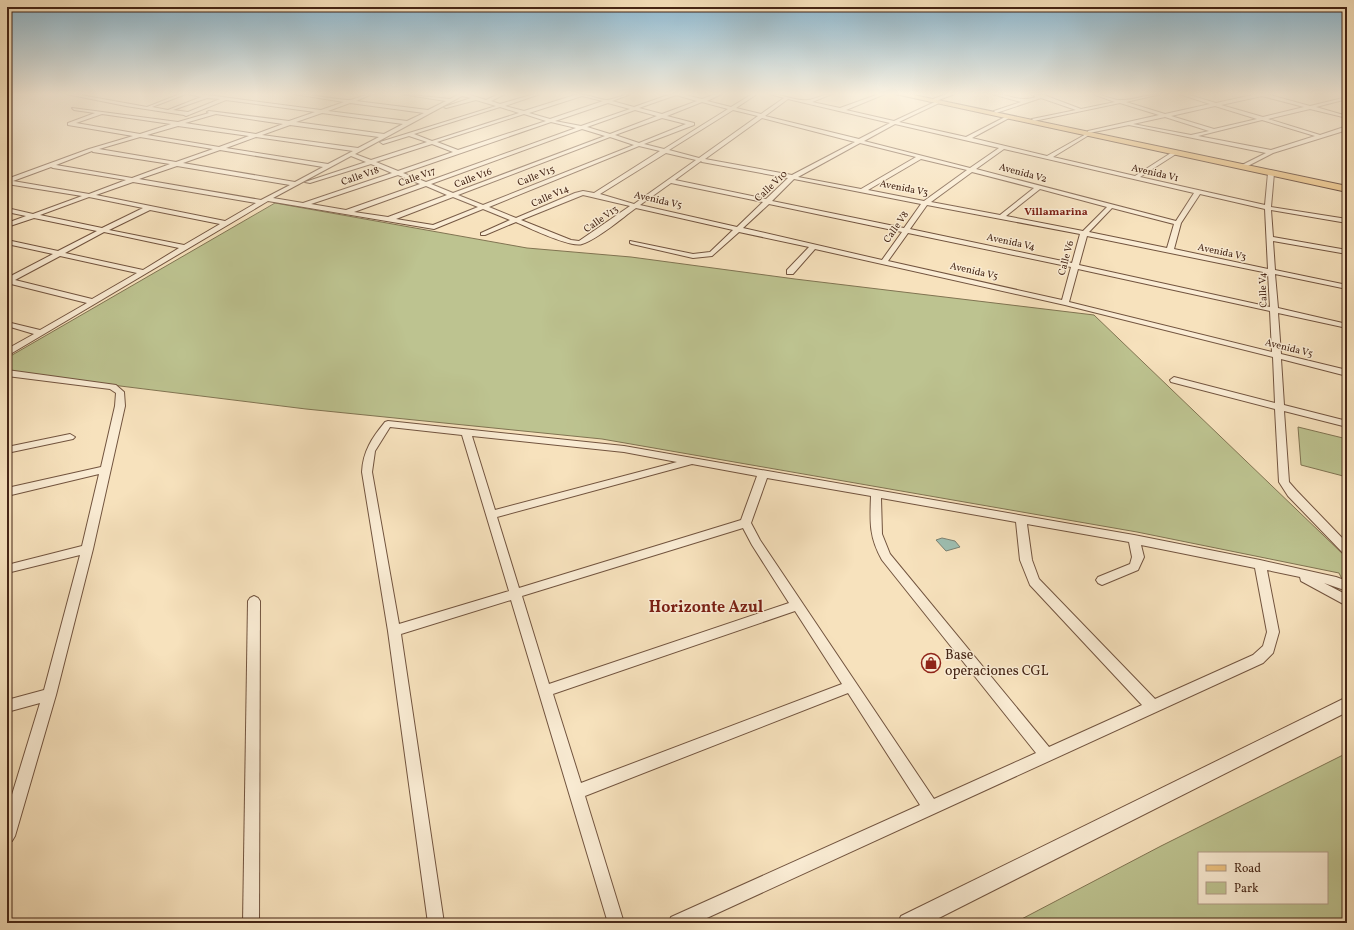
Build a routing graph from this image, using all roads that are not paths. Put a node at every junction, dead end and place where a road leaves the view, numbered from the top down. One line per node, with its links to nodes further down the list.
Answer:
1 (130, 137): 32 (street)
2 (143, 137): 31 (street)
3 (249, 137): 31 (street)
4 (272, 137): 33 (street)
5 (383, 137): 29 (street)
6 (398, 137): 29 (street)
7 (420, 137): 27 (street)
8 (448, 137): 27 (street)
9 (501, 137): 35 (street, Calle V18)
10 (554, 137): 56 (street, Calle V17)
11 (604, 137): 64 (street, Calle V16)
12 (617, 137): 28 (street, Avenida V3)
13 (658, 137): 28 (street, Calle V15)
14 (687, 137): 34 (street)
15 (734, 137): 41 (street, Calle V13)
16 (846, 137): 26 (street, Avenida V2)
17 (867, 137): 26 (street, Calle V10)
18 (960, 137): 25 (street, Avenida V1)
19 (970, 137): 25 (street)
20 (1082, 137): 40 (street)
21 (1108, 137): 37 (main road)
22 (1110, 137): 46 (main road)
23 (1200, 137): 36 (street)
24 (1315, 137): 36 (street)
25 (967, 139): 30 (street, Avenida V1)
26 (860, 141): 39 (street, Avenida V2); 50 (street, Calle V10)
27 (434, 142): 35 (street); 42 (street)
28 (640, 145): 34 (street, Avenida V3); 73 (street, Calle V15)
29 (366, 147): 33 (street)
30 (1002, 148): 40 (street, Avenida V1); 47 (street, Calle V8)
31 (218, 149): 43 (street); 45 (street)
32 (91, 150): 43 (street); 44 (street)
33 (359, 150): 38 (street)
34 (665, 151): 41 (street, Avenida V3); 65 (street)
35 (458, 152): 48 (street, Calle V18)
36 (1271, 152): 46 (street)
37 (1174, 153): 46 (main road); 51 (street)
38 (352, 154): 42 (street); 45 (street)
39 (920, 157): 47 (street, Avenida V2); 61 (street)
40 (1047, 158): 51 (street, Avenida V1)
41 (702, 160): 50 (street, Avenida V3); 53 (street, Calle V13)
42 (372, 162): 48 (street); 60 (street)
43 (177, 163): 52 (street); 55 (street)
44 (51, 165): 52 (street); 54 (street)
45 (329, 166): 55 (street)
46 (1244, 166): 49 (main road); 57 (main road)
47 (972, 170): 58 (street, Avenida V2); 68 (street, Calle V8)
48 (397, 173): 56 (street); 69 (street, Calle V18)
49 (1271, 173): 59 (main road); 74 (street, Calle V4)
50 (793, 177): 61 (street, Avenida V3); 67 (street, Calle V10)
51 (1135, 178): 62 (street, Avenida V1)
52 (134, 179): 63 (street); 66 (street)
53 (670, 181): 67 (street, Avenida V4); 70 (street, Calle V13)
54 (7, 182): 63 (street)
55 (297, 184): 60 (street)
56 (424, 184): 64 (street); 76 (street, Calle V17)
57 (1347, 186)
58 (1039, 187): 71 (street, Avenida V2); 78 (street)
59 (1347, 189)
60 (285, 190): 66 (street)
61 (863, 190): 68 (street, Avenida V3)
62 (1198, 192): 74 (street, Avenida V1); 82 (street)
63 (87, 195): 72 (street); 77 (street)
64 (453, 195): 73 (street); 79 (street, Calle V16)
65 (595, 195): 70 (street, Avenida V5); 80 (street, Calle V14)
66 (264, 200): 69 (street); 83 (street)
67 (768, 202): 85 (street, Calle V10); 87 (street, Avenida V4)
68 (925, 202): 78 (street, Avenida V3); 87 (street, Calle V8)
69 (302, 205): 76 (street)
70 (635, 206): 80 (street, Calle V13); 85 (street, Avenida V5)
71 (1111, 206): 82 (street, Avenida V2); 88 (street, Calle V6)
72 (150, 207): 83 (street); 86 (street)
73 (483, 207): 79 (street, Calle V15); 80 (street)
74 (1268, 208): 81 (street, Avenida V1); 90 (street, Calle V4)
75 (7, 210): 77 (street)
76 (346, 212): 79 (street)
77 (33, 215): 84 (street); 86 (street)
78 (1001, 217): 88 (street, Avenida V3)
79 (389, 220)
80 (516, 220): 89 (street, Calle V14)
81 (1347, 222)
82 (1178, 223): 95 (street)
83 (224, 224): 94 (street)
84 (7, 225)
85 (738, 229): 92 (street, Calle V10); 93 (street, Avenida V5)
86 (103, 230): 94 (street); 97 (street)
87 (907, 230): 98 (street, Calle V8); 99 (street, Avenida V4)
88 (1084, 233): 95 (street, Avenida V3); 99 (street, Calle V6)
89 (483, 234)
90 (1269, 238): 96 (street); 102 (street, Calle V4)
91 (7, 242): 97 (street)
92 (632, 242)
93 (814, 246): 98 (street, Avenida V5); 101 (street)
94 (183, 247): 100 (street)
95 (1170, 251): 102 (street, Avenida V3)
96 (1347, 252)
97 (59, 253): 100 (street); 103 (street)
98 (884, 262): 106 (street, Avenida V5)
99 (1075, 266): 106 (street, Calle V6); 107 (street, Avenida V4)
100 (144, 272): 105 (street)
101 (790, 272)
102 (1273, 272): 104 (street, Avenida V3); 107 (street, Calle V4)
103 (8, 280): 105 (street)
104 (1347, 287)
105 (93, 302): 110 (street)
106 (1064, 303): 112 (street, Avenida V5)
107 (1274, 310): 109 (street, Avenida V4); 112 (street, Calle V4)
108 (7, 324): 110 (street)
109 (1347, 326)
110 (41, 333): 111 (street)
111 (7, 353)
112 (1277, 356): 114 (street, Avenida V5); 116 (street, Calle V4)
113 (7, 373): 122 (street)
114 (1347, 373)
115 (1174, 380): 116 (street)
116 (1280, 407): 117 (street); 131 (street, Calle V4)
117 (1347, 424)
118 (466, 432): 121 (street); 126 (street); 141 (street)
119 (70, 437): 120 (street)
120 (7, 450)
121 (692, 461): 123 (street); 126 (street)
122 (106, 469): 124 (street); 130 (street)
123 (763, 474): 125 (street); 128 (street)
124 (7, 492)
125 (876, 494): 127 (street); 148 (street)
126 (491, 515): 137 (street)
127 (1021, 520): 129 (street); 147 (street)
128 (746, 523): 137 (street); 140 (street)
129 (1134, 539): 132 (street); 135 (street)
130 (87, 549): 133 (street); 144 (street)
131 (1347, 550)
132 (1260, 564): 134 (street); 147 (street)
133 (7, 569)
134 (1293, 571): 136 (street); 139 (street)
135 (1102, 580)
136 (1347, 586)
137 (514, 594): 141 (street); 143 (street)
138 (254, 601): 152 (street)
139 (1347, 601)
140 (798, 605): 142 (street); 143 (street)
141 (394, 631): 153 (street)
142 (852, 686): 149 (street); 150 (street)
143 (545, 691): 149 (street)
144 (49, 695): 146 (street); 151 (street)
145 (1347, 704): 156 (street)
146 (7, 706)
147 (1152, 706): 148 (street)
148 (1046, 756): 150 (street)
149 (577, 792): 154 (street)
150 (931, 808): 155 (street)
151 (7, 836)
152 (252, 923)
153 (436, 923)
154 (616, 923)
155 (677, 923)
156 (908, 923)

